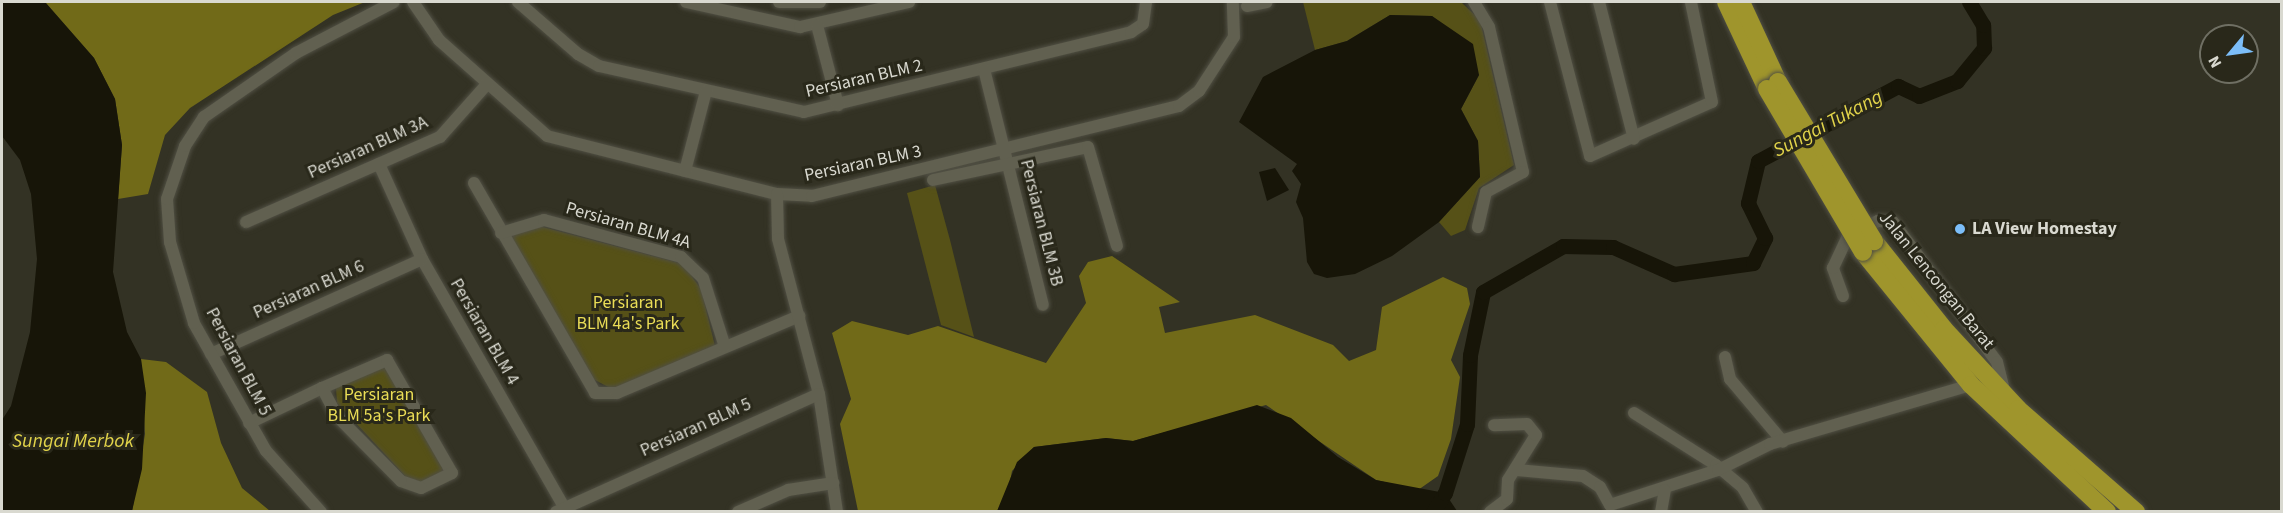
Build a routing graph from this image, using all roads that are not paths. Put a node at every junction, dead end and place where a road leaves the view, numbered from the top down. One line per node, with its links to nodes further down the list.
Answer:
1 (394, 2): 42 (street, Persiaran BLM 5)
2 (413, 2): 20 (street, Persiaran BLM 3)
3 (518, 2): 22 (street, Persiaran BLM 2)
4 (686, 2): 18 (street)
5 (779, 2): 6 (street)
6 (820, 2)
7 (909, 2): 18 (street)
8 (1146, 2): 19 (street, Persiaran BLM 2)
9 (1233, 2): 25 (street, Persiaran BLM 3)
10 (1268, 2): 17 (street)
11 (1474, 2): 33 (street)
12 (1550, 2): 24 (street)
13 (1599, 2): 24 (street)
14 (1691, 2): 24 (street)
15 (1726, 2): 21 (highway, Jalan Lencongan Barat)
16 (1742, 2): 21 (highway, Jalan Lencongan Barat)
17 (1247, 6)
18 (817, 25): 23 (street)
19 (984, 69): 23 (street, Persiaran BLM 2); 25 (street, Persiaran BLM 3B)
20 (487, 84): 27 (street, Persiaran BLM 3A); 28 (street, Persiaran BLM 3)
21 (1772, 86): 36 (highway, Jalan Lencongan Barat, bridge)
22 (706, 91): 23 (street, Persiaran BLM 2); 28 (street)
23 (838, 105)
24 (1634, 139)
25 (1005, 150): 26 (street, Persiaran BLM 3B); 31 (street, Persiaran BLM 3)
26 (1008, 163): 29 (street); 35 (street); 39 (street, Persiaran BLM 3B)
27 (379, 164): 32 (street, Persiaran BLM 3A); 37 (street, Persiaran BLM 4)
28 (685, 171): 31 (street, Persiaran BLM 3)
29 (933, 180)
30 (474, 183): 34 (street)
31 (777, 194): 40 (street)
32 (246, 222)
33 (1478, 227)
34 (501, 233): 41 (street, Persiaran BLM 4A); 41 (street)
35 (1117, 246)
36 (1869, 246): 44 (highway, Jalan Lencongan Barat); 47 (highway, Jalan Lencongan Barat)
37 (422, 259): 42 (street, Persiaran BLM 6); 56 (street, Persiaran BLM 4)
38 (1844, 296): 47 (street)
39 (1042, 305)
40 (799, 316): 41 (street); 46 (street)
41 (724, 347)
42 (211, 354): 49 (street, Persiaran BLM 5)
43 (1725, 357): 51 (street)
44 (1971, 385): 51 (street); 63 (highway, Jalan Lencongan Barat)
45 (322, 388): 45 (street); 49 (street)
46 (819, 394): 54 (street); 56 (street, Persiaran BLM 5)
47 (2004, 395): 64 (highway, Jalan Lencongan Barat)
48 (1634, 413): 53 (street)
49 (249, 423): 58 (street, Persiaran BLM 5)
50 (1494, 425): 52 (street)
51 (1783, 442): 53 (street)
52 (1517, 470): 55 (street); 60 (street)
53 (1718, 470): 55 (street); 62 (street)
54 (833, 483): 57 (street); 59 (street)
55 (1665, 490): 61 (street)
56 (563, 510)
57 (740, 511)
58 (321, 512)
59 (837, 512)
60 (1490, 512)
61 (1661, 512)
62 (1757, 512)
63 (2107, 512)
64 (2136, 512)

